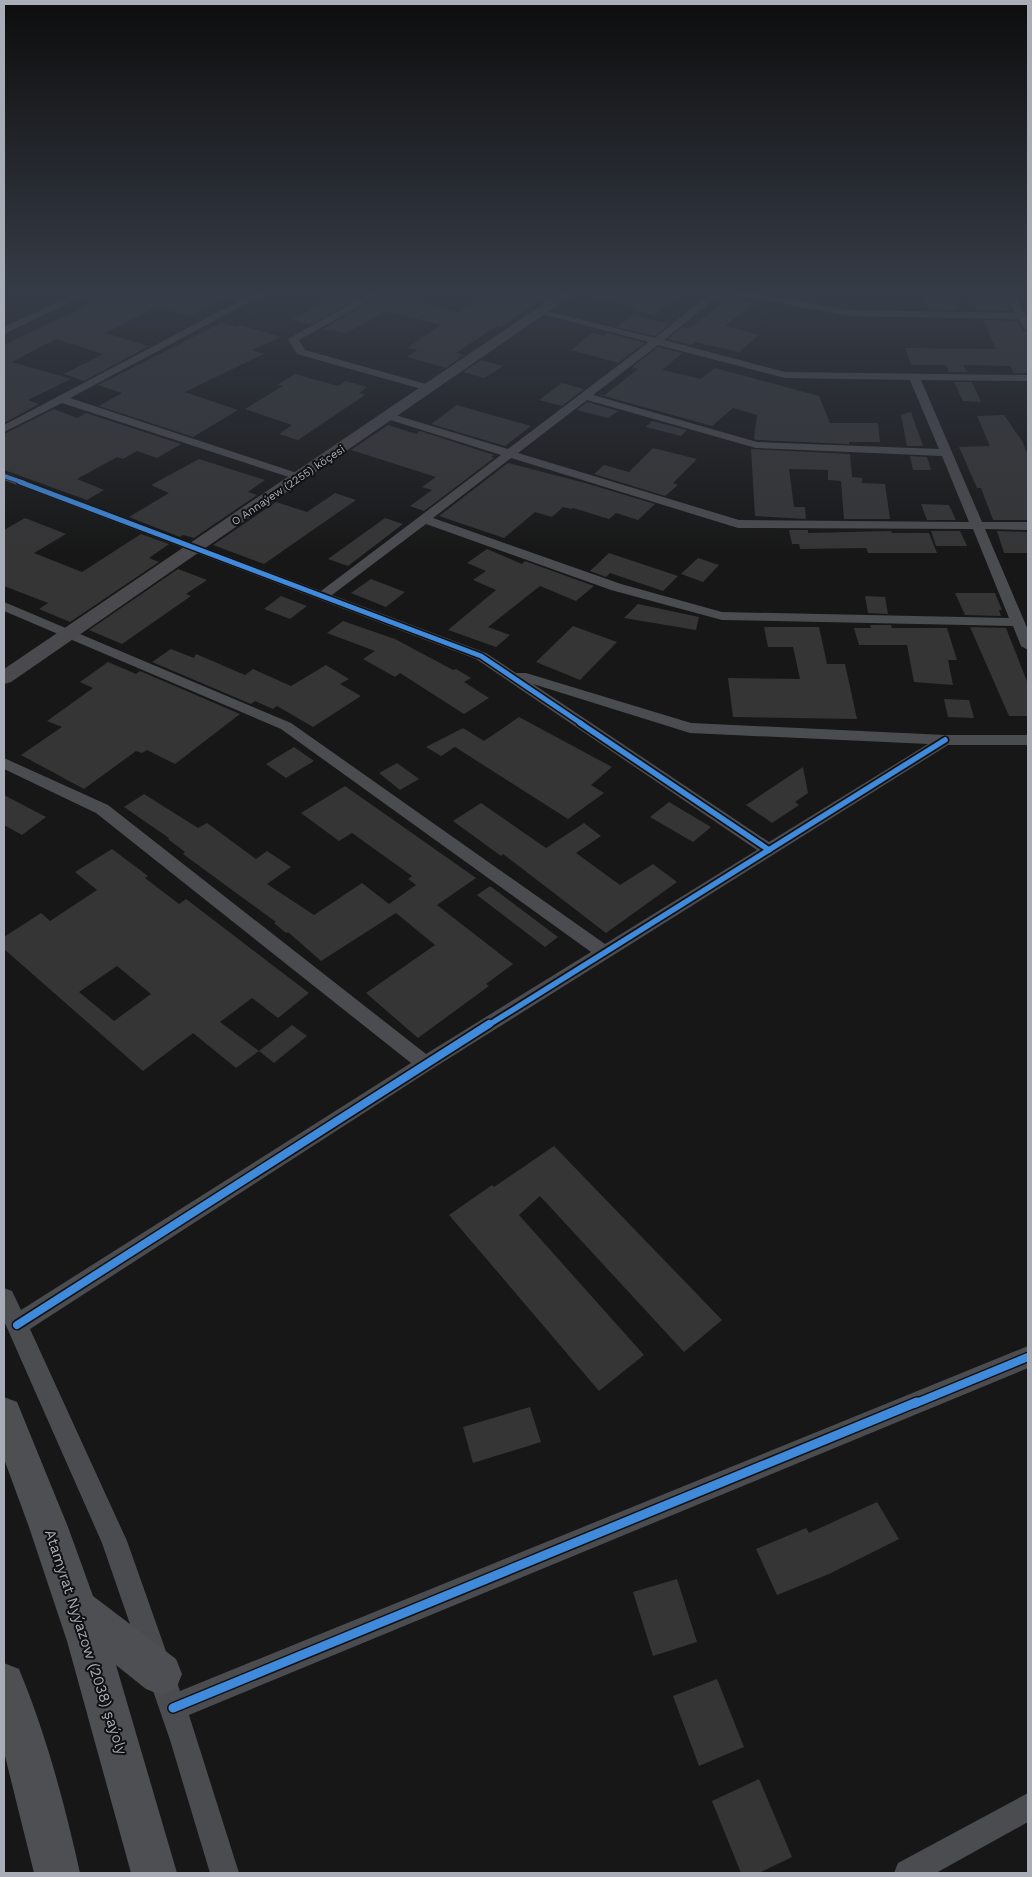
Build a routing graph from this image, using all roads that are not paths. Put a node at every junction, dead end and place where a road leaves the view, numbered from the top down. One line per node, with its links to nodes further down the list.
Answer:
1 (100, 379): 8 (street)
2 (396, 379): 6 (street)
3 (443, 379): 6 (main road, O Annaýew (2255) köçesi)
4 (608, 379): 7 (street)
5 (915, 379): 11 (street)
6 (429, 388): 9 (main road, O Annaýew (2255) köçesi)
7 (585, 396): 11 (street); 12 (street)
8 (61, 399): 10 (street); 14 (street)
9 (388, 416): 12 (street); 14 (main road, O Annaýew (2255) köçesi)
10 (4, 429)
11 (947, 453): 16 (street)
12 (510, 454): 15 (street); 16 (street)
13 (4, 476): 18 (street)
14 (299, 477): 18 (main road, O Annaýew (2255) köçesi)
15 (424, 519): 19 (street); 21 (street)
16 (978, 526): 17 (street); 21 (street)
17 (1028, 526)
18 (194, 549): 19 (street); 22 (main road, O Annaýew (2255) köçesi)
19 (322, 597): 24 (street)
20 (4, 606): 22 (street)
21 (1018, 622): 23 (street)
22 (69, 634): 25 (main road, O Annaýew (2255) köçesi); 30 (street)
23 (1028, 646)
24 (501, 670): 26 (street); 29 (street)
25 (4, 678)
26 (945, 740): 27 (street); 29 (street)
27 (1028, 740)
28 (4, 763): 31 (street)
29 (770, 850): 30 (street)
30 (605, 953): 31 (street)
31 (425, 1064): 33 (street)
32 (4, 1298): 33 (street)
33 (17, 1325): 38 (street)
34 (1028, 1357): 38 (street)
35 (4, 1415): 36 (main road, Atamyrat Nyýazow (2038) şaýoly)
36 (76, 1608): 38 (main road); 41 (main road, Atamyrat Nyýazow (2038) şaýoly)
37 (4, 1684): 40 (main road)
38 (167, 1691): 42 (street)
39 (1028, 1807): 43 (street)
40 (57, 1873)
41 (154, 1873)
42 (224, 1873)
43 (908, 1873)

